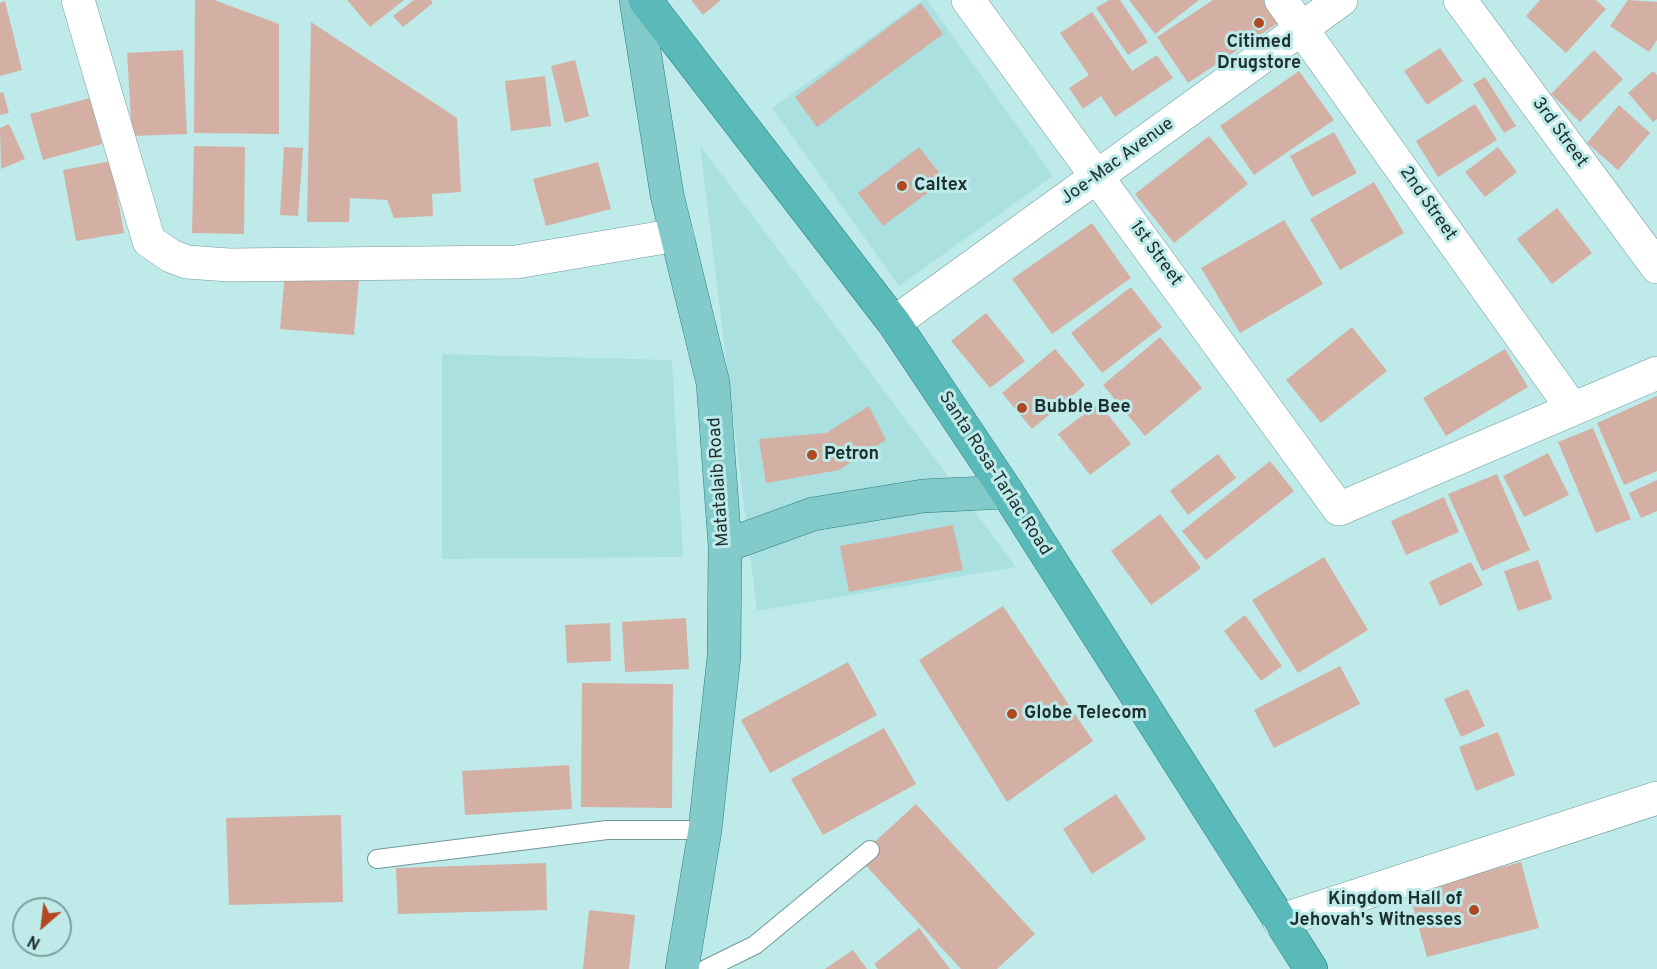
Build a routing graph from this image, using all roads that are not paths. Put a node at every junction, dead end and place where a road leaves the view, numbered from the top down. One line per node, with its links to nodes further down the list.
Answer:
1 (78, 0): 10 (street)
2 (636, 0): 10 (main road, Matatalaib Road)
3 (645, 0): 12 (highway, Santa Rosa-Tarlac Road)
4 (968, 0): 9 (street, 1st Street)
5 (1281, 0): 8 (street, 2nd Street)
6 (1341, 0): 8 (street, Joe-Mac Avenue)
7 (1460, 0): 11 (street, 3rd Street)
8 (1304, 29): 9 (street, Joe-Mac Avenue); 14 (street, 2nd Street)
9 (1098, 176): 12 (street, Joe-Mac Avenue); 14 (street, 1st Street)
10 (677, 235): 16 (main road, Matatalaib Road)
11 (1657, 267)
12 (894, 323): 15 (highway, Santa Rosa-Tarlac Road)
13 (1657, 373): 14 (street)
14 (1572, 408)
15 (1007, 492): 16 (main road); 21 (highway, Santa Rosa-Tarlac Road)
16 (725, 546): 18 (main road, Matatalaib Road)
17 (1657, 798): 21 (street)
18 (705, 830): 20 (lane); 22 (main road, Matatalaib Road)
19 (870, 850): 23 (lane)
20 (377, 859)
21 (1279, 921): 24 (highway, Santa Rosa-Tarlac Road)
22 (682, 969)
23 (706, 969)
24 (1311, 969)

